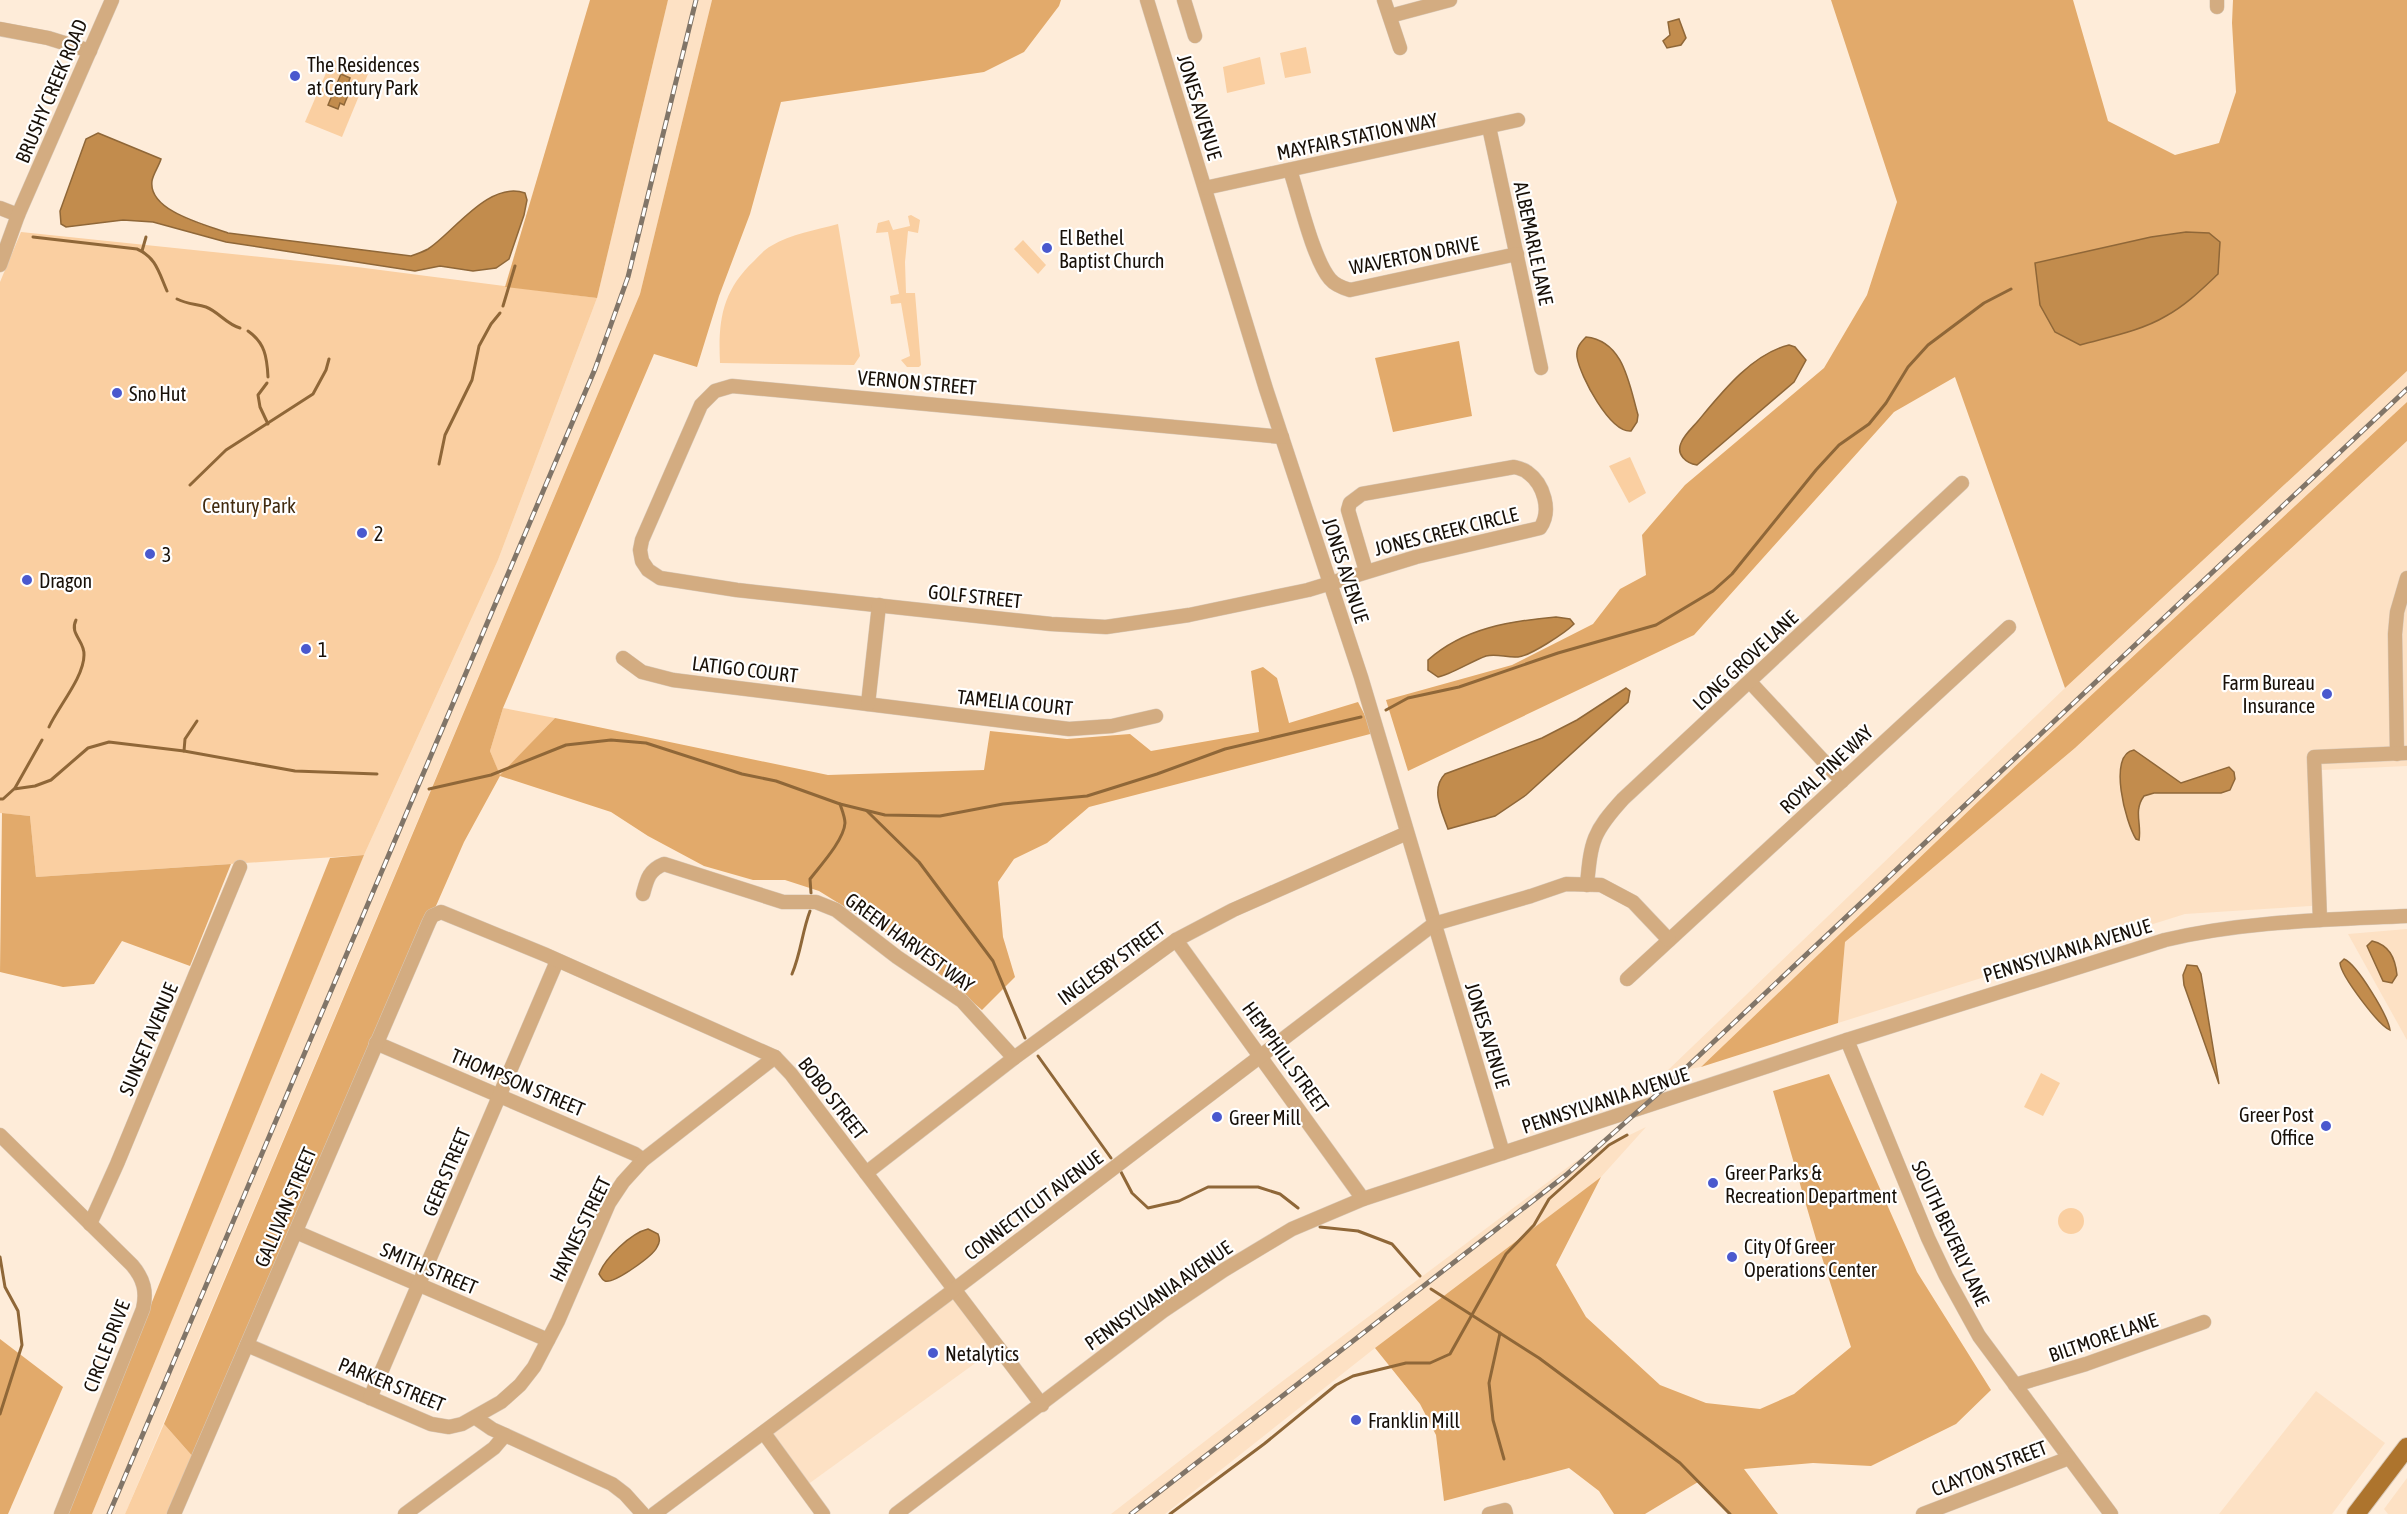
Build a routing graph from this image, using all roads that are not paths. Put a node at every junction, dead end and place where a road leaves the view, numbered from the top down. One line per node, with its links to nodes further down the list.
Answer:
1 (112, 0): 10 (street, BRUSHY CREEK ROAD)
2 (1147, 0): 14 (street, JONES AVENUE)
3 (1184, 0): 8 (street)
4 (1384, 0): 6 (street)
5 (1450, 0): 6 (street)
6 (1390, 16): 9 (street)
7 (0, 29): 10 (street)
8 (1195, 36)
9 (1400, 48)
10 (90, 51): 16 (street, BRUSHY CREEK ROAD)
11 (1518, 120): 12 (street, MAYFAIR STATION WAY)
12 (1489, 127): 13 (street, MAYFAIR STATION WAY); 17 (street, ALBEMARLE LANE)
13 (1290, 170): 14 (street, MAYFAIR STATION WAY); 17 (street, WAVERTON DRIVE)
14 (1204, 188): 20 (street, JONES AVENUE)
15 (0, 208): 16 (street)
16 (18, 215): 18 (street, BRUSHY CREEK ROAD)
17 (1517, 254): 19 (street, ALBEMARLE LANE)
18 (0, 265)
19 (1541, 368)
20 (1282, 437): 22 (street, VERNON STREET); 25 (street, JONES AVENUE)
21 (1962, 483): 29 (street, LONG GROVE LANE)
22 (642, 540): 26 (street, GOLF STREET)
23 (1366, 571): 23 (street, JONES CREEK CIRCLE); 25 (street, JONES CREEK CIRCLE)
24 (2407, 578): 32 (street)
25 (1330, 582): 26 (street, GOLF STREET); 34 (street, JONES AVENUE)
26 (879, 605): 30 (street)
27 (2009, 627): 33 (street, ROYAL PINE WAY)
28 (623, 658): 30 (street, LATIGO COURT)
29 (1750, 682): 33 (street); 36 (street, LONG GROVE LANE)
30 (868, 704): 31 (street, TAMELIA COURT)
31 (1156, 716)
32 (2402, 754): 40 (street)
33 (1842, 781): 43 (street, ROYAL PINE WAY)
34 (1407, 833): 41 (street, JONES AVENUE); 42 (street, INGLESBY STREET)
35 (240, 867): 57 (street, SUNSET AVENUE)
36 (1587, 885): 41 (street); 43 (street)
37 (643, 894): 50 (street, GREEN HARVEST WAY)
38 (432, 916): 44 (street, BOBO STREET); 47 (street, GALLIVAN STREET)
39 (2407, 916): 40 (street, PENNSYLVANIA AVENUE)
40 (2320, 920): 46 (street, PENNSYLVANIA AVENUE)
41 (1434, 924): 48 (street, CONNECTICUT AVENUE); 53 (street, JONES AVENUE)
42 (1176, 940): 48 (street, HEMPHILL STREET); 50 (street, INGLESBY STREET)
43 (1670, 940): 45 (street, ROYAL PINE WAY)
44 (558, 961): 49 (street, BOBO STREET); 51 (street, GEER STREET)
45 (1627, 979)
46 (1847, 1040): 53 (street, PENNSYLVANIA AVENUE); 64 (street, SOUTH BEVERLY LANE)
47 (376, 1044): 51 (street, THOMPSON STREET); 58 (street, GALLIVAN STREET)
48 (1261, 1056): 56 (street, HEMPHILL STREET); 60 (street, CONNECTICUT AVENUE)
49 (775, 1057): 54 (street, HAYNES STREET); 55 (street, BOBO STREET)
50 (1014, 1058): 55 (street, INGLESBY STREET)
51 (500, 1095): 54 (street, THOMPSON STREET); 59 (street, GEER STREET)
52 (0, 1135): 57 (street, CIRCLE DRIVE)
53 (1503, 1154): 56 (street, PENNSYLVANIA AVENUE)
54 (643, 1160): 62 (street, HAYNES STREET)
55 (866, 1173): 60 (street, BOBO STREET)
56 (1363, 1199): 66 (street, PENNSYLVANIA AVENUE)
57 (90, 1224): 74 (street, CIRCLE DRIVE)
58 (296, 1232): 59 (street, SMITH STREET); 63 (street, GALLIVAN STREET)
59 (419, 1285): 62 (street, SMITH STREET); 65 (street, GEER STREET)
60 (954, 1290): 66 (street, BOBO STREET); 68 (street, CONNECTICUT AVENUE)
61 (2204, 1322): 64 (street, BILTMORE LANE)
62 (548, 1340): 67 (street, HAYNES STREET)
63 (247, 1345): 65 (street, PARKER STREET); 75 (street, GALLIVAN STREET)
64 (2015, 1385): 71 (street, SOUTH BEVERLY LANE)
65 (370, 1398): 67 (street, PARKER STREET)
66 (1042, 1405): 80 (street, PENNSYLVANIA AVENUE)
67 (476, 1418): 69 (street)
68 (764, 1433): 78 (street, CONNECTICUT AVENUE); 79 (street)
69 (505, 1436): 76 (street); 77 (street)
70 (2407, 1447): 73 (main road)
71 (2069, 1458): 82 (street, CLAYTON STREET); 83 (street, SOUTH BEVERLY LANE)
72 (1506, 1512): 81 (street)
73 (2363, 1512)
74 (61, 1514)
75 (174, 1514)
76 (405, 1514)
77 (643, 1514)
78 (654, 1514)
79 (823, 1514)
80 (896, 1514)
81 (1489, 1514)
82 (1923, 1514)
83 (2111, 1514)

